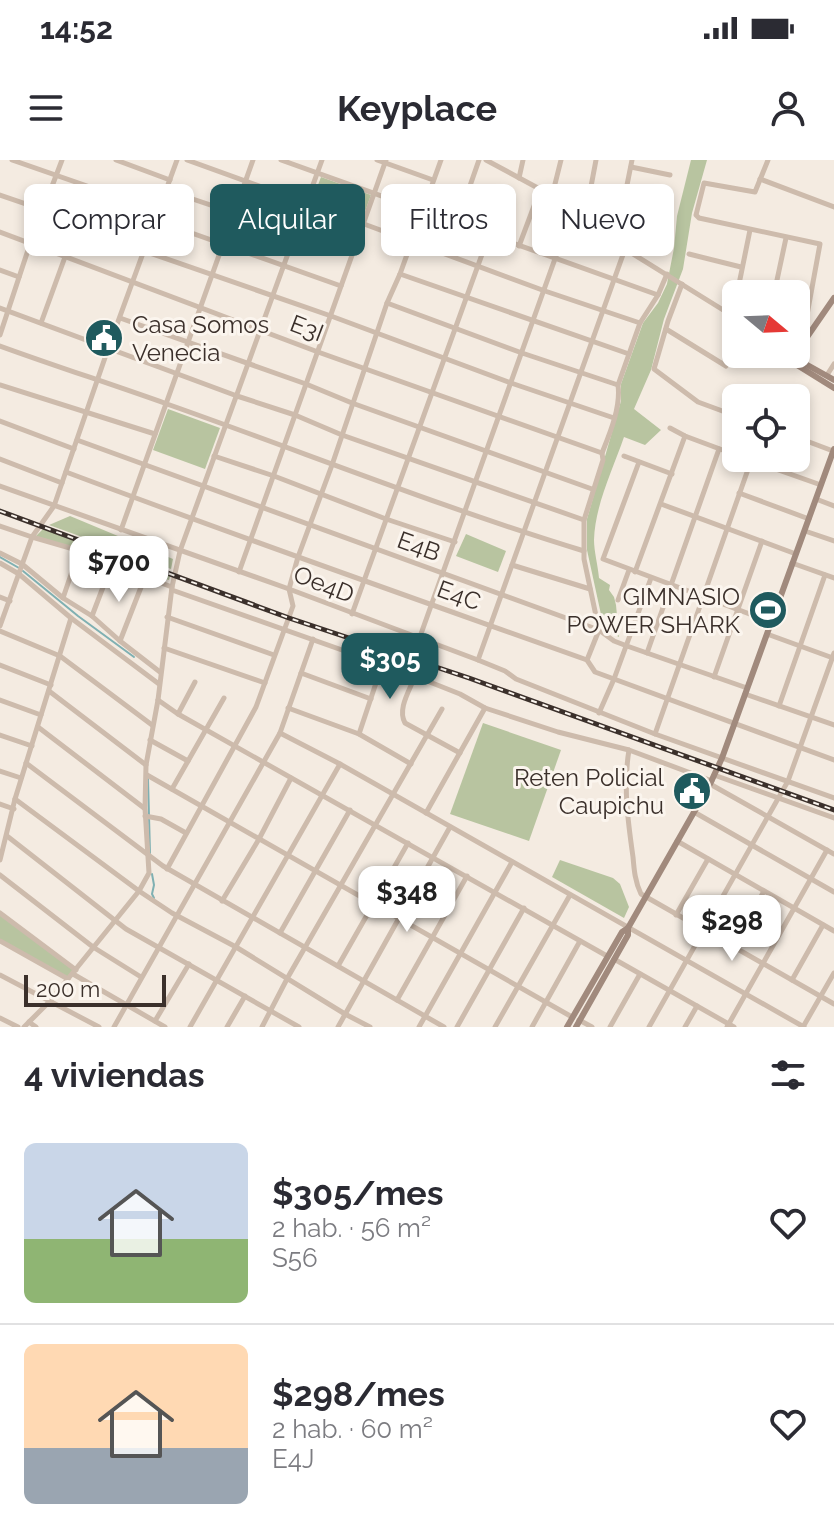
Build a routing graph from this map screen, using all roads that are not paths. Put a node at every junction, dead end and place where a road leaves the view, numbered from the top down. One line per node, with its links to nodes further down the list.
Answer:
1 (12, 160): 21 (street)
2 (62, 160): 21 (street)
3 (116, 160): 24 (street)
4 (177, 160): 24 (street)
5 (187, 160): 26 (street)
6 (253, 160): 26 (street)
7 (281, 160): 19 (street)
8 (322, 160): 19 (street)
9 (377, 160): 17 (street)
10 (441, 160): 25 (street)
11 (479, 160): 34 (street)
12 (486, 160): 22 (street)
13 (523, 160): 22 (street)
14 (561, 160): 35 (street)
15 (596, 160): 36 (street)
16 (767, 160): 23 (street)
17 (386, 162): 25 (street); 39 (street)
18 (631, 163): 20 (street); 37 (street)
19 (317, 174): 32 (street); 39 (street)
20 (670, 175)
21 (57, 176): 27 (street); 28 (street)
22 (519, 178): 38 (street)
23 (760, 179): 43 (street); 46 (street)
24 (170, 180): 29 (street)
25 (433, 180): 33 (street)
26 (245, 181): 30 (street); 31 (street)
27 (54, 184)
28 (80, 184)
29 (168, 184)
30 (244, 184)
31 (253, 184)
32 (313, 184)
33 (432, 184)
34 (471, 184)
35 (555, 184)
36 (592, 184)
37 (626, 184)
38 (532, 185)
39 (375, 193): 41 (street); 45 (street)
40 (0, 195): 42 (street)
41 (381, 195)
42 (24, 203)
43 (834, 207)
44 (532, 211): 51 (street)
45 (365, 221)
46 (750, 230): 48 (street); 70 (street)
47 (0, 232): 49 (street, E3I)
48 (786, 238): 77 (street); 86 (street)
49 (24, 242)
50 (516, 245): 51 (street)
51 (519, 246): 67 (street)
52 (689, 254): 70 (street)
53 (26, 256): 75 (street)
54 (142, 256): 79 (street)
55 (166, 256): 72 (street)
56 (220, 256): 72 (street)
57 (258, 256): 68 (street)
58 (287, 256): 68 (street)
59 (352, 256): 81 (street)
60 (407, 256): 73 (street)
61 (452, 256): 69 (street)
62 (481, 256): 69 (street)
63 (556, 256): 67 (street)
64 (623, 256): 78 (street)
65 (637, 256): 74 (street)
66 (65, 257): 79 (street, E3I); 97 (street)
67 (555, 259): 78 (street); 82 (street)
68 (284, 265): 81 (street); 84 (street)
69 (478, 265): 82 (street); 85 (street)
70 (741, 267): 76 (street)
71 (0, 270): 75 (street)
72 (213, 274): 84 (street); 89 (street)
73 (400, 274): 85 (street); 88 (street)
74 (667, 274): 80 (street); 83 (street)
75 (19, 277): 92 (street)
76 (739, 280)
77 (777, 280)
78 (614, 281): 83 (street); 93 (street)
79 (134, 282): 89 (street, E3I); 95 (street)
80 (682, 284): 91 (street); 101 (street)
81 (341, 286): 94 (street)
82 (545, 291): 93 (street); 96 (street)
83 (658, 295): 98 (street)
84 (272, 296): 94 (street); 99 (street)
85 (466, 297): 96 (street); 100 (street)
86 (810, 299)
87 (834, 299): 102 (main road)
88 (387, 303): 100 (street); 103 (street)
89 (201, 307): 99 (street, E3I); 106 (street)
90 (0, 308): 92 (street)
91 (722, 309)
92 (8, 311): 97 (street); 104 (street)
93 (603, 311): 98 (street); 105 (street)
94 (331, 316): 103 (street); 109 (street)
95 (120, 318): 106 (street); 108 (street)
96 (534, 321): 105 (street); 110 (street)
97 (41, 323): 108 (street)
98 (640, 323): 111 (street)
99 (261, 329): 109 (street, E3I); 114 (street)
100 (454, 329): 110 (street); 112 (street)
101 (666, 329): 115 (street); 134 (street)
102 (810, 332)
103 (377, 333): 112 (street); 117 (street)
104 (0, 335)
105 (592, 341): 111 (street); 120 (street)
106 (189, 342): 114 (street); 119 (street)
107 (0, 346): 123 (street)
108 (108, 349): 119 (street); 123 (street)
109 (318, 352): 117 (street, E3I); 125 (street)
110 (522, 353): 120 (street); 124 (street)
111 (629, 354): 127 (street)
112 (444, 358): 124 (street); 129 (street)
113 (810, 363): 121 (main road)
114 (249, 364): 125 (street); 130 (street)
115 (722, 364)
116 (834, 364): 121 (street)
117 (365, 368): 129 (street, E3I); 131 (street)
118 (802, 368): 128 (main road)
119 (178, 374): 130 (street); 132 (street)
120 (581, 374): 127 (street); 133 (street)
121 (827, 375): 122 (main road)
122 (834, 380)
123 (98, 381): 132 (street); 135 (street)
124 (511, 383): 133 (street); 137 (street)
125 (306, 384): 131 (street); 136 (street)
126 (0, 385): 135 (street)
127 (618, 385): 138 (street)
128 (834, 388)
129 (432, 392): 137 (street, E3I); 141 (street)
130 (237, 396): 136 (street); 140 (street)
131 (352, 403): 141 (street); 144 (street)
132 (167, 404): 140 (street); 143 (street)
133 (570, 404): 138 (street); 146 (street)
134 (722, 411)
135 (86, 412): 143 (street); 147 (street)
136 (295, 415): 144 (street); 149 (street)
137 (499, 415): 146 (street, E3I); 154 (street)
138 (614, 418): 155 (street)
139 (0, 421): 150 (street)
140 (225, 426): 149 (street); 156 (street)
141 (419, 427): 154 (street); 159 (street)
142 (670, 428): 145 (street)
143 (155, 434): 162 (street)
144 (342, 435): 159 (street); 161 (street)
145 (685, 436): 151 (street); 167 (street)
146 (558, 437): 155 (street, E3I); 163 (street)
147 (77, 440): 150 (street); 162 (street, E4B)
148 (810, 442): 153 (street)
149 (284, 447): 161 (street); 168 (street)
150 (74, 449): 164 (street)
151 (719, 449): 152 (street); 186 (street)
152 (722, 450)
153 (834, 450): 171 (main road)
154 (487, 452): 163 (street); 169 (street)
155 (602, 453): 175 (street)
156 (214, 456): 168 (street); 173 (street)
157 (624, 456): 160 (street)
158 (0, 459): 170 (street)
159 (408, 459): 169 (street); 174 (street)
160 (639, 462): 167 (street); 214 (street)
161 (332, 465): 174 (street); 177 (street)
162 (144, 466): 173 (street, E4B); 178 (street)
163 (546, 471): 175 (street); 180 (street)
164 (66, 472): 170 (street); 178 (street, E4C)
165 (745, 472): 176 (street)
166 (785, 472): 171 (street)
167 (672, 474): 181 (street)
168 (274, 476): 177 (street); 184 (street)
169 (476, 481): 180 (street); 185 (street)
170 (62, 483): 182 (street)
171 (821, 485): 179 (main road)
172 (0, 486): 182 (street, Oe4D)
173 (203, 487): 184 (street, E4B); 187 (street)
174 (397, 489): 185 (street); 188 (street)
175 (592, 489): 190 (street)
176 (739, 493): 189 (street); 193 (street)
177 (321, 494): 188 (street); 191 (street)
178 (132, 497): 187 (street, E4C); 194 (street)
179 (816, 499): 183 (street); 189 (main road)
180 (535, 501): 190 (street); 196 (street)
181 (661, 504): 186 (street); 214 (street)
182 (54, 506): 194 (street, Oe4D); 197 (street)
183 (834, 506)
184 (262, 507): 191 (street, E4B); 198 (street)
185 (466, 512): 196 (street); 201 (street)
186 (696, 517): 193 (street); 223 (street)
187 (191, 519): 198 (street, E4C); 204 (street)
188 (386, 519): 201 (street); 202 (street)
189 (809, 519): 195 (main road)
190 (584, 520): 205 (street)
191 (310, 525): 202 (street, E4B); 208 (street)
192 (0, 526): 197 (street)
193 (727, 528): 199 (street); 229 (street)
194 (121, 530): 204 (street, Oe4D)
195 (805, 531): 200 (street); 207 (main road)
196 (524, 533): 205 (street); 213 (street)
197 (32, 537): 203 (street); 212 (street)
198 (251, 539): 208 (street, E4C); 215 (street)
199 (762, 541): 207 (street); 234 (street)
200 (834, 541)
201 (455, 542): 217 (street)
202 (375, 549): 217 (street, E4B); 222 (street)
203 (79, 551): 209 (street); 230 (street)
204 (180, 551): 215 (street, Oe4D); 224 (street)
205 (584, 551): 226 (street)
206 (0, 553): 212 (street)
207 (796, 554): 211 (main road)
208 (298, 557): 222 (street, E4C); 225 (street)
209 (113, 561): 219 (street); 236 (street)
210 (0, 563): 216 (street)
211 (792, 563): 218 (street); 239 (main road)
212 (22, 564): 216 (street); 230 (street)
213 (512, 565): 226 (street); 227 (street)
214 (632, 571): 220 (street); 231 (street)
215 (239, 572): 225 (street, Oe4D)
216 (19, 574): 232 (street); 238 (street)
217 (443, 574): 227 (street, E4B); 233 (street)
218 (825, 575): 221 (street); 249 (street)
219 (145, 577): 224 (street); 247 (street)
220 (651, 578): 223 (street); 248 (street)
221 (834, 578)
222 (364, 581): 233 (street, E4C); 235 (street)
223 (671, 585): 229 (street); 251 (street)
224 (172, 588): 237 (street); 242 (street)
225 (289, 589): 235 (street, Oe4D); 242 (street)
226 (590, 589): 243 (street)
227 (501, 595): 240 (street); 243 (street, E4B)
228 (0, 597): 232 (street)
229 (703, 597): 234 (street); 257 (street)
230 (63, 598): 236 (street)
231 (618, 600)
232 (10, 601): 241 (street)
233 (432, 604): 240 (street, E4C); 245 (street)
234 (738, 610): 239 (street); 264 (street)
235 (352, 614): 245 (street, Oe4D)
236 (92, 616): 247 (street)
237 (167, 617): 250 (street); 252 (street)
238 (71, 618): 253 (street); 268 (street)
239 (771, 622): 244 (main road)
240 (490, 625): 255 (street); 256 (street, E4C)
241 (0, 628): 253 (street)
242 (284, 630): 246 (street); 252 (street)
243 (599, 630): 248 (street, E4B); 256 (street)
244 (767, 634): 249 (street); 270 (main road)
245 (419, 638): 255 (street, Oe4D); 262 (street)
246 (313, 639): 259 (street); 261 (street)
247 (120, 641): 260 (street)
248 (627, 646): 251 (street, E4B); 265 (street)
249 (800, 646): 254 (street); 276 (street)
250 (164, 648): 260 (street); 267 (street)
251 (647, 653): 257 (street, E4B)
252 (274, 655): 267 (street)
253 (60, 656): 269 (street); 284 (street)
254 (833, 656): 283 (street)
255 (478, 660): 280 (street, Oe4D)
256 (587, 660): 265 (street, E4C)
257 (679, 664): 264 (street, E4B); 273 (street)
258 (0, 665): 269 (street)
259 (382, 665): 262 (street); 272 (street)
260 (160, 672): 268 (street)
261 (300, 672): 272 (street); 277 (street)
262 (407, 673): 263 (street)
263 (415, 676): 278 (street); 293 (street)
264 (714, 677): 270 (street, E4B)
265 (614, 679): 273 (street, E4C); 280 (street)
266 (195, 682): 281 (street)
267 (265, 683): 296 (street)
268 (159, 685): 275 (street)
269 (50, 688): 282 (street); 307 (street)
270 (746, 691): 276 (street, E4B); 285 (main road)
271 (224, 698): 288 (street)
272 (371, 699): 290 (street)
273 (667, 699): 285 (street, E4C); 291 (street)
274 (0, 700): 282 (street)
275 (158, 700): 281 (street); 284 (street)
276 (779, 706): 283 (street, E4B)
277 (288, 708): 289 (street); 290 (street)
278 (485, 708): 298 (street); 299 (street)
279 (442, 709): 293 (street)
280 (599, 713): 291 (street, Oe4D)
281 (178, 714): 288 (street)
282 (41, 715): 287 (street)
283 (811, 717): 286 (street, E4B); 297 (street)
284 (152, 725): 294 (street)
285 (734, 725): 297 (street, E4C); 300 (main road)
286 (834, 725)
287 (38, 727): 295 (street); 322 (street)
288 (207, 729): 296 (street); 302 (street)
289 (280, 733): 303 (street); 305 (street)
290 (359, 734): 306 (street)
291 (655, 734): 300 (street, Oe4D)
292 (0, 735): 295 (street)
293 (428, 735): 299 (street); 306 (street)
294 (150, 740): 302 (street); 307 (street)
295 (32, 746): 304 (street)
296 (235, 746): 303 (street); 321 (street)
297 (800, 748): 301 (street, E4C); 313 (street)
298 (629, 750): 312 (street); 361 (street)
299 (460, 753): 326 (street)
300 (722, 758): 312 (main road); 313 (street, Oe4D)
301 (834, 760)
302 (188, 761): 314 (street)
303 (263, 761): 311 (street); 330 (street)
304 (26, 763): 310 (street); 341 (street)
305 (340, 764): 315 (street); 316 (street)
306 (411, 764): 316 (street)
307 (146, 765): 309 (street)
308 (0, 771): 310 (street)
309 (147, 775): 314 (street); 322 (street)
310 (21, 778): 318 (street)
311 (291, 778): 315 (street); 334 (street)
312 (712, 780): 319 (street); 325 (main road); 328 (street)
313 (788, 781): 317 (street, Oe4D); 319 (street)
314 (172, 789): 321 (street)
315 (322, 794): 324 (street); 342 (street)
316 (393, 795): 326 (street); 331 (street)
317 (834, 798)
318 (15, 799): 323 (street); 356 (street)
319 (779, 799): 328 (street); 329 (street)
320 (0, 804): 323 (street)
321 (201, 806): 330 (street); 333 (street)
322 (145, 808): 327 (street)
323 (14, 809): 335 (street)
324 (350, 810): 331 (street); 349 (street)
325 (694, 812): 336 (main road); 338 (street)
326 (426, 813): 332 (street)
327 (145, 816): 333 (street); 341 (street)
328 (767, 816): 338 (street); 339 (street)
329 (834, 818)
330 (229, 822): 334 (street); 354 (street)
331 (376, 825): 337 (street); 355 (street)
332 (450, 827): 343 (street); 346 (street)
333 (186, 833): 348 (street)
334 (259, 839): 342 (street); 362 (street)
335 (4, 840): 345 (street); 371 (street)
336 (677, 841): 344 (street); 361 (main road)
337 (408, 843): 343 (street); 363 (street)
338 (751, 845): 350 (street); 353 (street)
339 (827, 850): 340 (street); 353 (street)
340 (834, 854)
341 (147, 855): 347 (street); 348 (street)
342 (288, 855): 349 (street); 369 (street)
343 (434, 857): 352 (street); 370 (street)
344 (708, 859): 350 (street); 368 (street)
345 (0, 860)
346 (512, 862): 358 (street); 360 (street)
347 (148, 868): 348 (street); 356 (street)
348 (165, 868): 354 (street)
349 (315, 871): 355 (street); 377 (street)
350 (735, 874): 357 (street); 375 (street)
351 (0, 875): 381 (street)
352 (467, 876): 358 (street); 378 (street)
353 (811, 879): 359 (street); 365 (street)
354 (194, 885): 362 (street); 367 (street)
355 (342, 886): 363 (street); 385 (street)
356 (139, 891): 367 (street); 371 (street)
357 (764, 891): 365 (street); 384 (street)
358 (495, 892): 364 (street); 386 (street)
359 (834, 892)
360 (570, 895): 372 (street); 374 (street)
361 (645, 897): 368 (street); 374 (main road)
362 (222, 901): 369 (street)
363 (373, 904): 370 (street); 391 (street)
364 (524, 908): 372 (street); 392 (street)
365 (794, 908): 373 (street); 390 (street)
366 (0, 913): 394 (street)
367 (178, 914): 382 (street); 383 (street)
368 (676, 915): 375 (street)
369 (252, 917): 377 (street); 383 (street)
370 (399, 918): 378 (street); 401 (street)
371 (117, 920): 381 (street); 382 (street)
372 (553, 925): 380 (street); 402 (street)
373 (823, 925): 376 (street); 400 (street)
374 (628, 928): 387 (main road); 388 (street)
375 (703, 930): 384 (street); 388 (street)
376 (834, 931)
377 (280, 933): 385 (street)
378 (432, 937): 386 (street); 407 (street)
379 (0, 941): 394 (street)
380 (580, 941): 387 (street); 409 (street)
381 (93, 947): 394 (street); 397 (street)
382 (159, 947): 389 (street); 397 (street)
383 (236, 947): 398 (street); 399 (street)
384 (733, 947): 390 (street)
385 (306, 948): 391 (street); 398 (street)
386 (461, 953): 392 (street); 415 (street)
387 (611, 958): 395 (street); 418 (main road)
388 (686, 960): 403 (street); 404 (street)
389 (189, 964): 399 (street); 417 (street)
390 (763, 964): 400 (street); 404 (street)
391 (338, 966): 401 (street)
392 (489, 969): 402 (street); 434 (street)
393 (834, 973): 406 (street)
394 (73, 974): 408 (street); 411 (street)
395 (640, 974): 403 (street); 439 (street)
396 (0, 975): 408 (street)
397 (142, 977): 411 (street)
398 (288, 977): 413 (street); 414 (street)
399 (217, 980): 405 (street); 426 (street)
400 (792, 980): 406 (street)
401 (364, 981): 407 (street); 414 (street)
402 (518, 986): 409 (street); 435 (street)
403 (669, 990): 412 (street); 440 (street)
404 (746, 994): 420 (street); 442 (street)
405 (245, 996): 413 (street); 427 (street)
406 (820, 997): 410 (street); 442 (street)
407 (397, 1000): 415 (street)
408 (50, 1001): 419 (street); 423 (street)
409 (546, 1002): 418 (street); 436 (street)
410 (834, 1004)
411 (125, 1005): 417 (street); 424 (street)
412 (697, 1006): 420 (street); 441 (street)
413 (271, 1011): 428 (street); 429 (street)
414 (345, 1014): 430 (street); 431 (street)
415 (425, 1016): 432 (street); 433 (street)
416 (0, 1018): 421 (street)
417 (155, 1021): 425 (street)
418 (576, 1021): 437 (main road); 438 (street)
419 (27, 1025): 422 (street)
420 (730, 1026)
421 (18, 1027)
422 (36, 1027)
423 (99, 1027)
424 (114, 1027)
425 (165, 1027)
426 (190, 1027)
427 (227, 1027)
428 (262, 1027)
429 (299, 1027)
430 (338, 1027)
431 (370, 1027)
432 (419, 1027)
433 (444, 1027)
434 (457, 1027)
435 (495, 1027)
436 (532, 1027)
437 (567, 1027)
438 (592, 1027)
439 (610, 1027)
440 (649, 1027)
441 (685, 1027)
442 (803, 1027)

